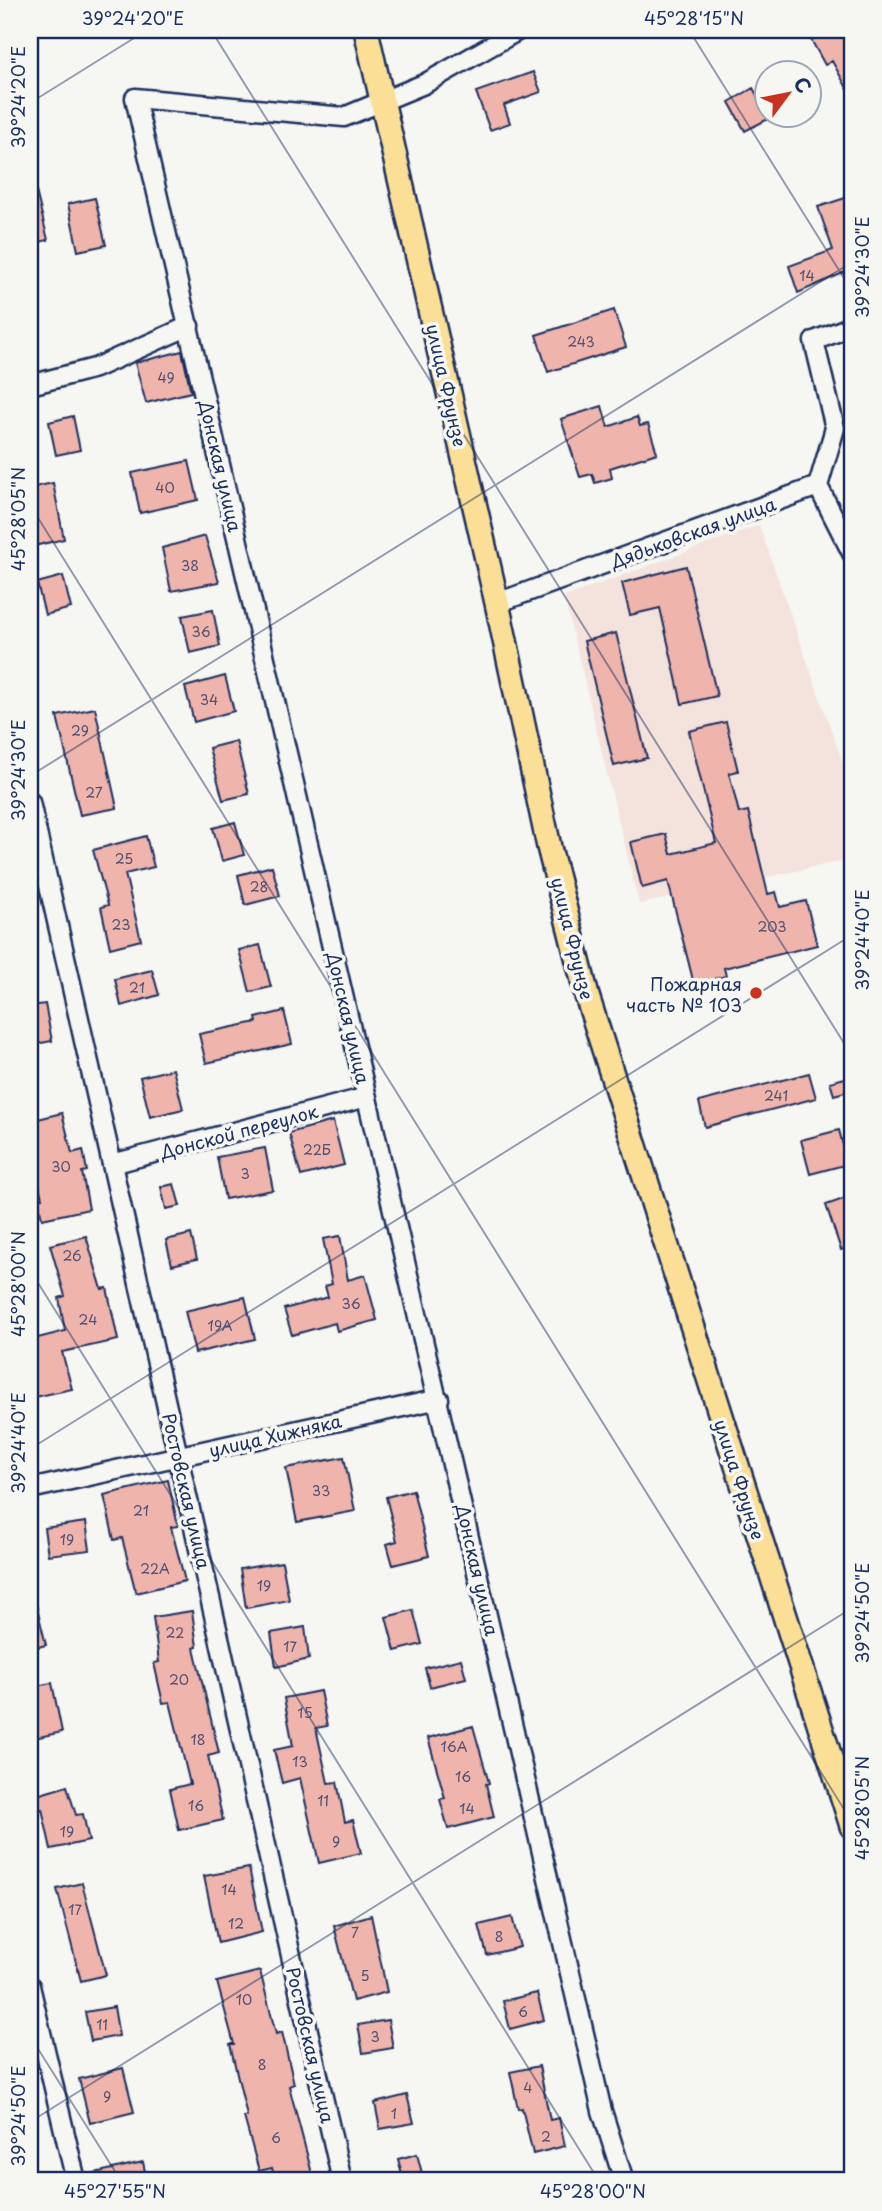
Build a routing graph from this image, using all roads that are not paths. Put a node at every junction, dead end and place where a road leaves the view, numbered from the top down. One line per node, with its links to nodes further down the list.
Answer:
1 (366, 30): 3 (main road, улица Фрунзе)
2 (515, 31): 3 (street)
3 (382, 103): 4 (street, Донская улица); 9 (main road, улица Фрунзе)
4 (189, 326): 6 (street); 11 (street, Донская улица)
5 (852, 326): 7 (street)
6 (30, 385)
7 (818, 486): 8 (street); 9 (street, Дядьковская улица)
8 (852, 554)
9 (497, 603): 16 (main road, улица Фрунзе)
10 (30, 802): 12 (street, Ростовская улица)
11 (367, 1097): 12 (street, Донской переулок); 13 (street, Донская улица)
12 (111, 1164): 14 (street, Ростовская улица)
13 (439, 1398): 14 (street, улица Хижняка); 20 (street, Донская улица)
14 (180, 1456): 15 (street, улица Хижняка); 19 (street, Ростовская улица)
15 (30, 1489)
16 (852, 1826)
17 (30, 1986): 18 (street)
18 (76, 2181)
19 (342, 2181)
20 (624, 2181)

